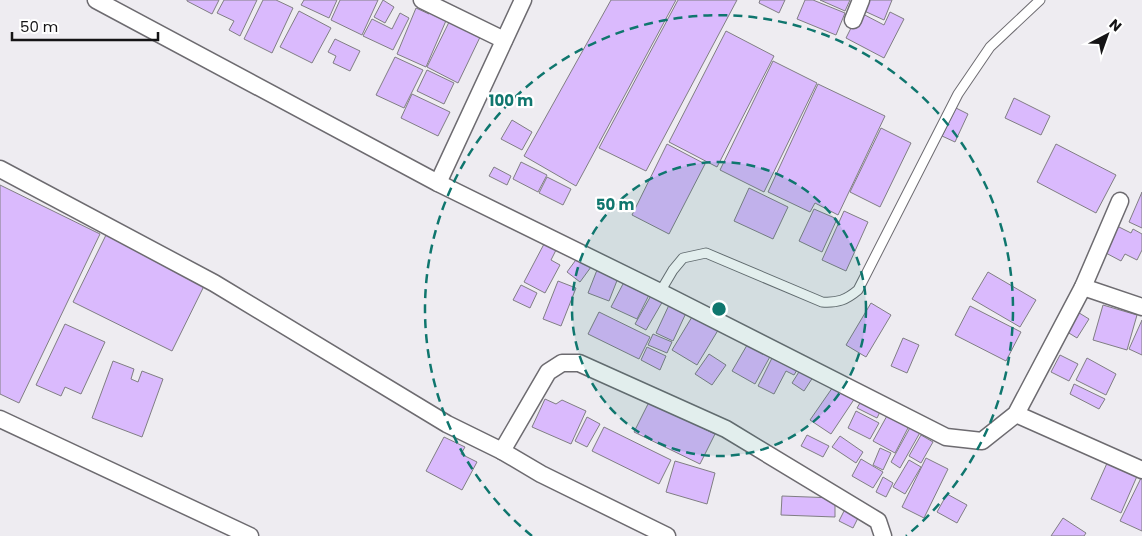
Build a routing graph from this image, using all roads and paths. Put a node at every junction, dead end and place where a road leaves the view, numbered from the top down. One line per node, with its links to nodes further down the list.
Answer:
1 (96, 0): 9 (street)
2 (422, 0): 7 (street)
3 (523, 0): 7 (street)
4 (861, 0): 6 (street)
5 (1040, 0): 12 (lane)
6 (853, 20)
7 (504, 40): 9 (street)
8 (0, 169): 16 (street)
9 (438, 183): 12 (street)
10 (1120, 201): 11 (street)
11 (1083, 286): 13 (street); 14 (street)
12 (660, 292): 14 (street)
13 (1142, 307)
14 (1016, 414): 17 (street)
15 (0, 419): 18 (street)
16 (502, 451): 19 (street); 20 (street)
17 (1142, 470)
18 (250, 536)
19 (667, 536)
20 (883, 536)

